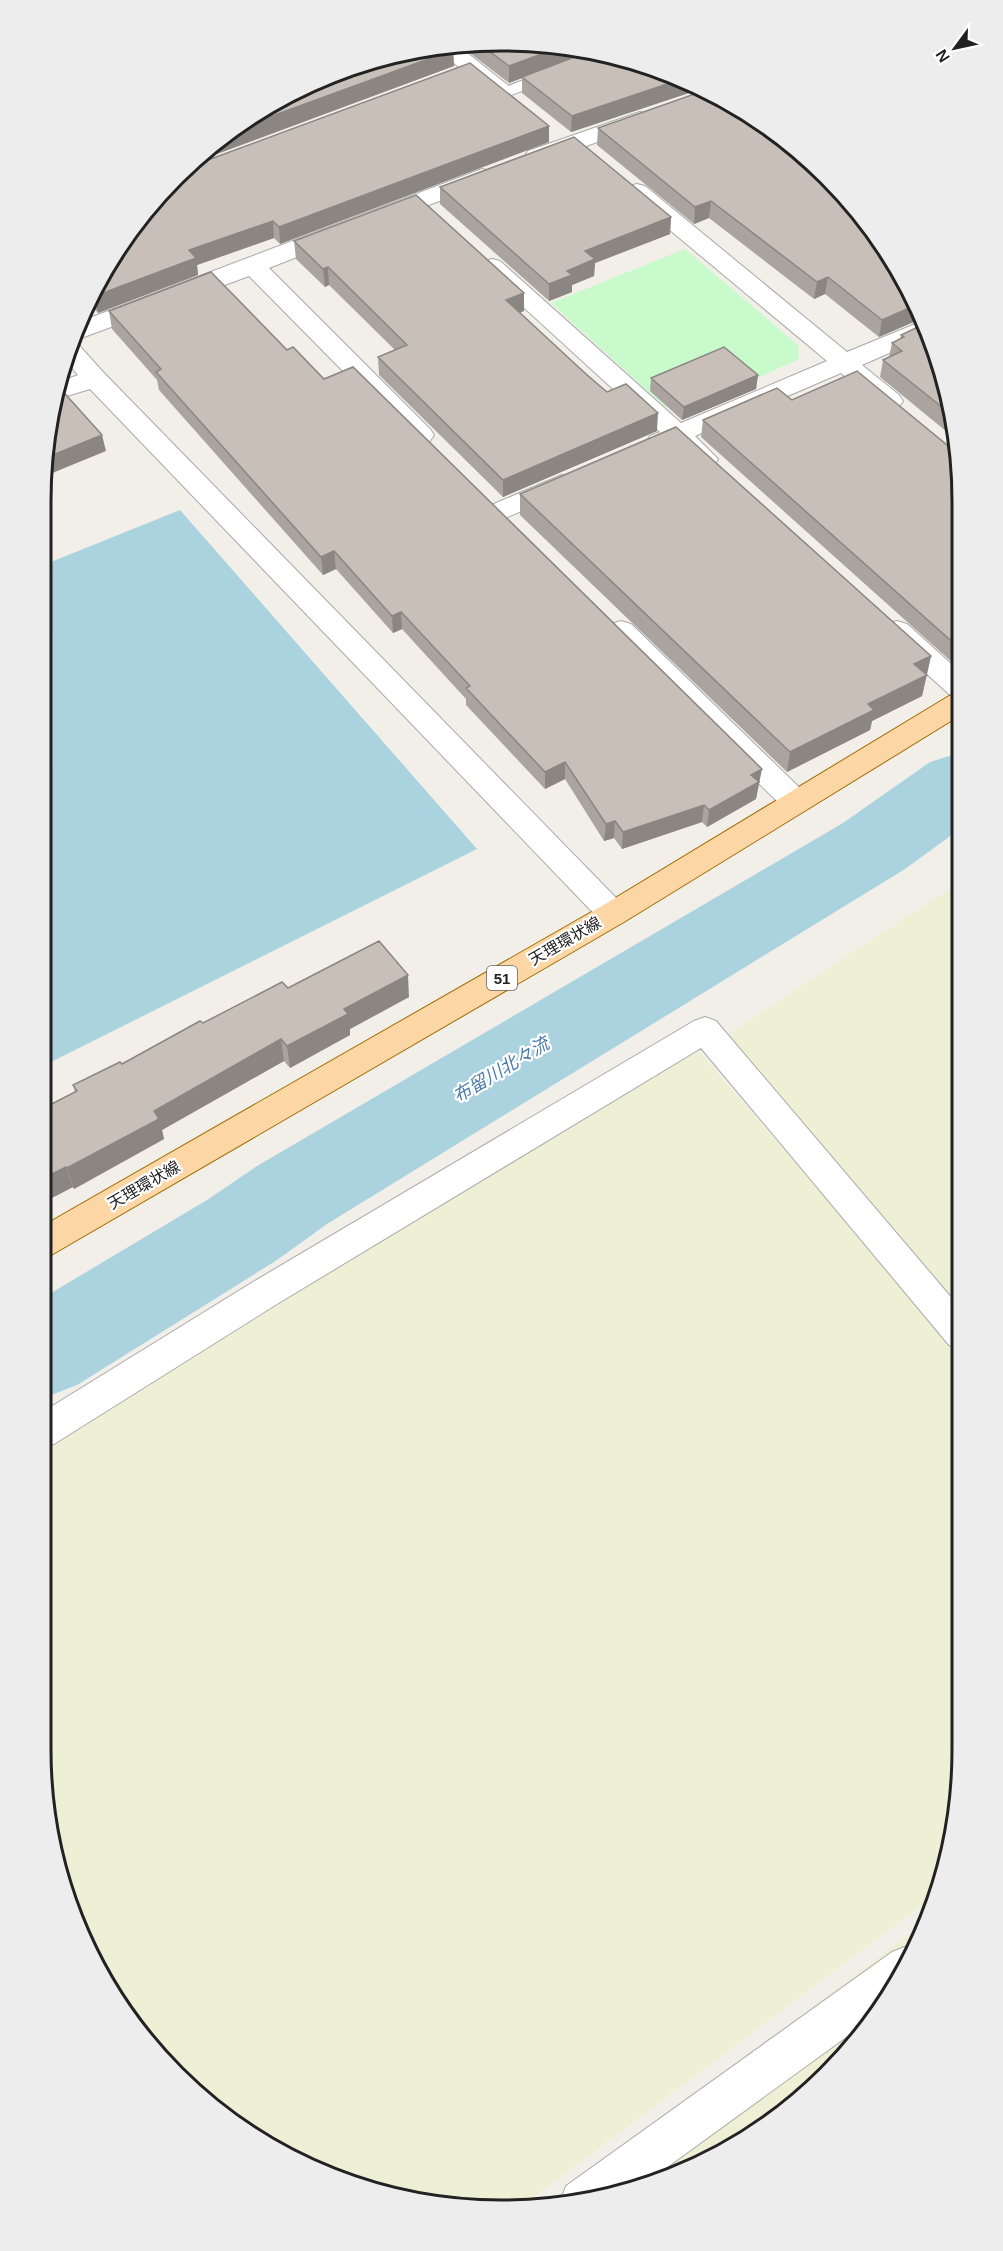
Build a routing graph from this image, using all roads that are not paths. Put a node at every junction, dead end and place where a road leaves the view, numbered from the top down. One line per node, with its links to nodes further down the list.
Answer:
1 (455, 54): 2 (street)
2 (474, 69): 4 (street); 5 (street)
3 (565, 70): 5 (lane)
4 (453, 78)
5 (503, 93): 6 (street)
6 (522, 107)
7 (664, 111): 9 (street)
8 (550, 129): 9 (street)
9 (579, 147): 12 (street)
10 (621, 178): 16 (street)
11 (471, 247): 20 (street)
12 (253, 267): 13 (street); 21 (street)
13 (85, 328)
14 (919, 331): 16 (street)
15 (75, 356): 17 (street)
16 (845, 363): 19 (street); 20 (street)
17 (94, 378): 18 (street); 31 (street)
18 (65, 389)
19 (906, 414)
20 (678, 435): 22 (street); 23 (street)
21 (439, 453)
22 (635, 453)
23 (722, 474)
24 (582, 476): 25 (street)
25 (498, 512)
26 (600, 611): 30 (street)
27 (880, 616): 28 (street)
28 (952, 681)
29 (952, 707): 30 (main road, 天理環状線 / 51)
30 (796, 802): 31 (main road, 天理環状線 / 51)
31 (613, 914): 32 (main road, 天理環状線 / 51)
32 (51, 1238)
33 (952, 1323): 34 (street)
34 (51, 1425)
35 (890, 1979): 36 (street)
36 (600, 2189)

